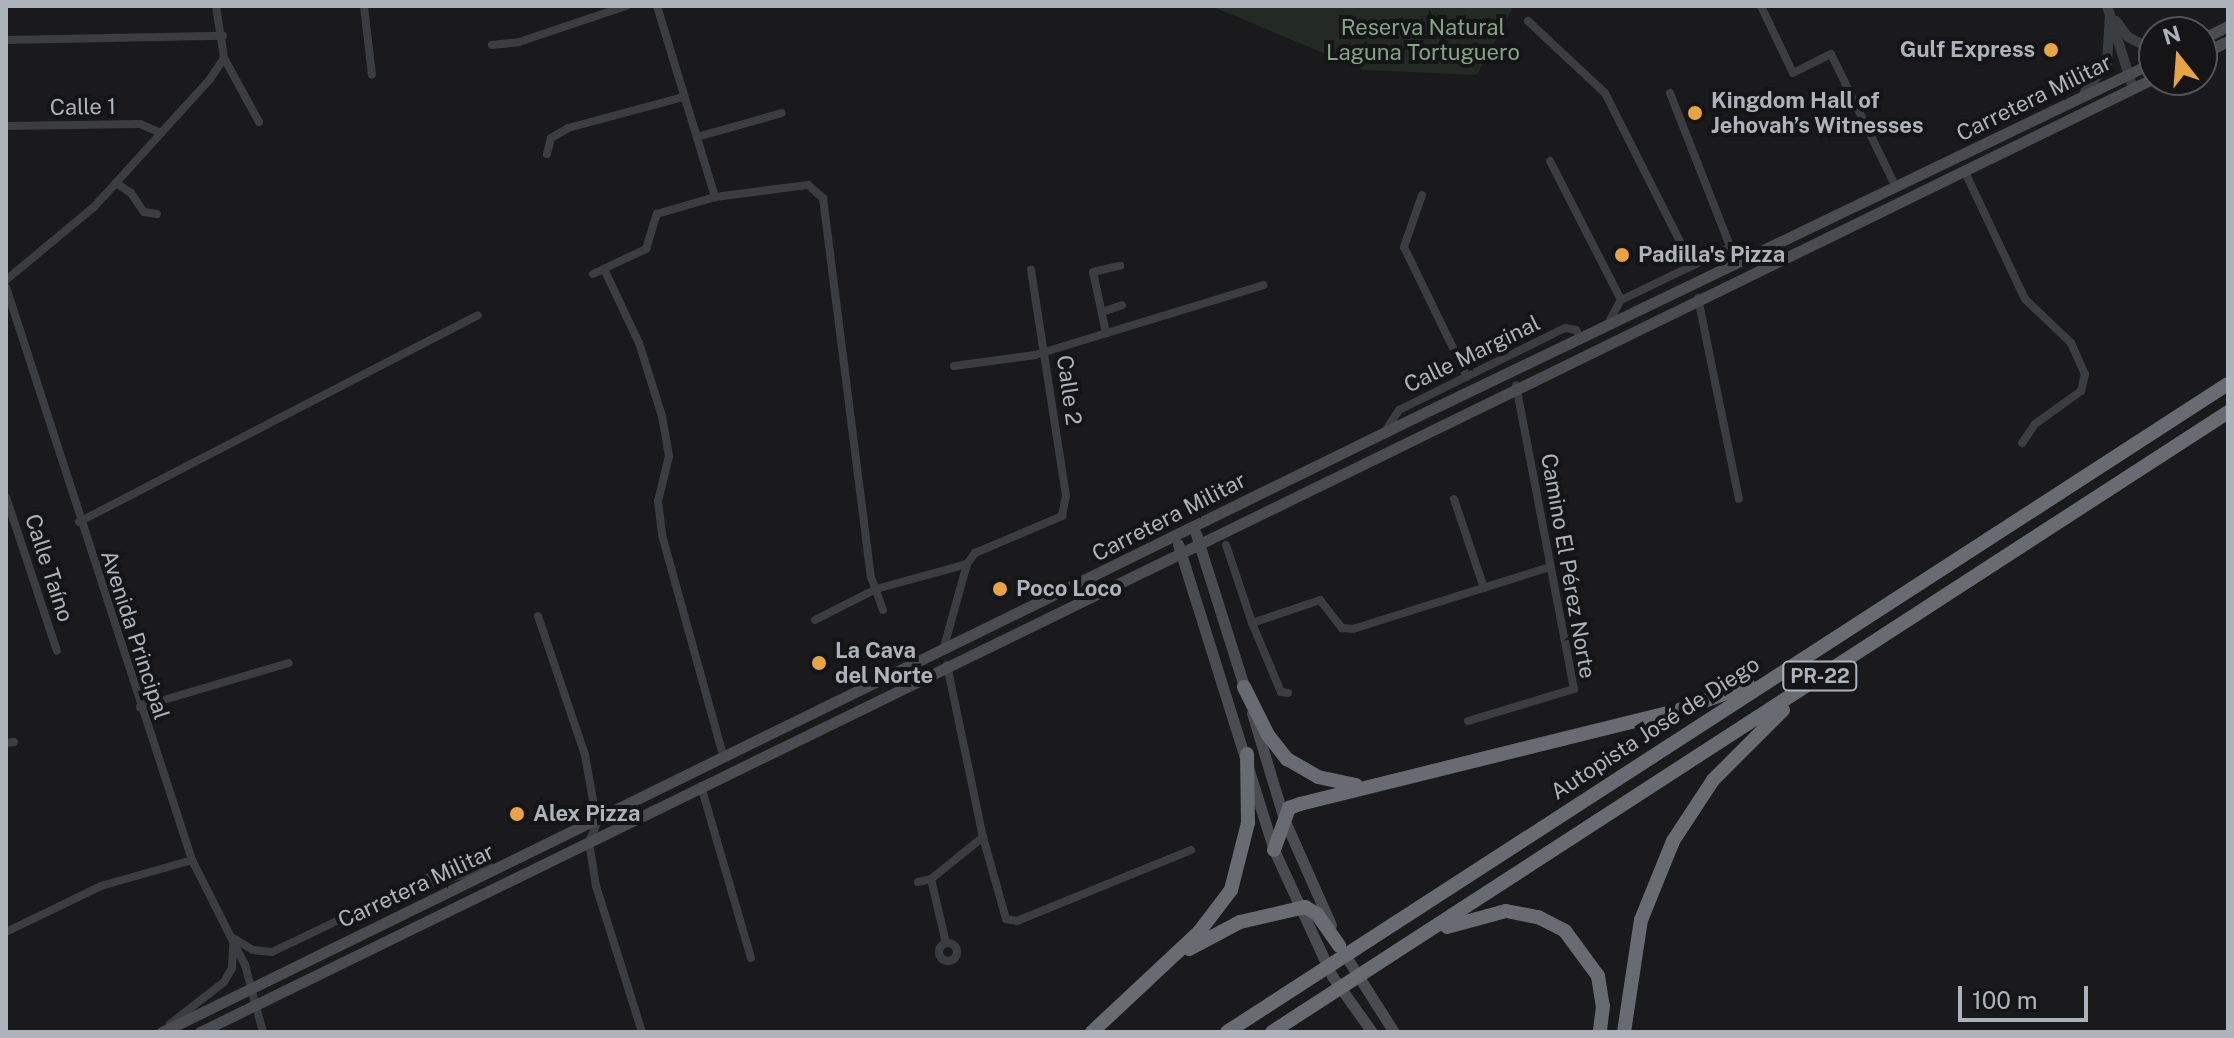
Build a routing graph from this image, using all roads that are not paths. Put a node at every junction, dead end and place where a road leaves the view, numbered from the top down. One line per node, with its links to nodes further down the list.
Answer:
1 (216, 6): 8 (street)
2 (364, 6): 14 (street)
3 (626, 6): 11 (street)
4 (657, 6): 19 (street)
5 (1761, 6): 30 (street)
6 (2109, 10): 10 (street); 15 (street); 20 (street)
7 (1528, 21): 36 (street)
8 (223, 36): 9 (street); 12 (street)
9 (6, 40)
10 (2138, 42)
11 (492, 45)
12 (224, 58): 22 (street); 24 (street)
13 (2138, 70): 15 (main road, Carretera Militar)
14 (372, 75)
15 (2129, 75): 17 (street); 20 (main road, Carretera Militar)
16 (2138, 86): 17 (main road, Carretera Militar)
17 (2133, 88): 28 (main road, Carretera Militar)
18 (1670, 93): 34 (street)
19 (684, 97): 25 (street); 26 (street)
20 (2077, 100): 30 (main road, Carretera Militar)
21 (782, 113): 25 (street)
22 (259, 122)
23 (6, 126): 24 (street, Calle 1)
24 (159, 132): 29 (street)
25 (697, 137): 32 (street)
26 (547, 154)
27 (1550, 161): 45 (street)
28 (1964, 170): 44 (main road, Carretera Militar); 60 (street)
29 (116, 183): 33 (street); 41 (street)
30 (1896, 187): 35 (main road, Carretera Militar)
31 (1422, 195): 55 (street)
32 (715, 197): 38 (street); 73 (street)
33 (157, 214)
34 (1729, 248): 35 (street); 36 (street)
35 (1737, 264): 50 (main road, Carretera Militar)
36 (1692, 265): 45 (street)
37 (1120, 266): 47 (street)
38 (604, 269): 40 (street); 88 (street)
39 (1031, 270): 53 (street, Calle 2)
40 (593, 274)
41 (6, 280)
42 (1264, 285): 51 (street)
43 (6, 287): 49 (street, Avenida Principal)
44 (1698, 297): 57 (main road, Carretera Militar); 63 (street)
45 (1621, 300): 50 (street)
46 (1122, 305): 47 (street)
47 (1102, 312): 51 (street)
48 (478, 315): 64 (street)
49 (10, 319): 64 (street, Avenida Principal)
50 (1607, 328): 52 (main road, Carretera Militar)
51 (1106, 333): 53 (street)
52 (1581, 340): 55 (street, Calle Marginal); 59 (main road, Carretera Militar)
53 (1046, 352): 54 (street); 70 (street, Calle 2)
54 (954, 366)
55 (1467, 377): 59 (street, Calle Marginal)
56 (2228, 384): 81 (highway, Autopista José de Diego / PR-22)
57 (1516, 386): 67 (main road, Carretera Militar); 71 (street, Camino El Pérez Norte)
58 (2228, 412): 82 (highway, PR-22)
59 (1384, 433): 65 (main road, Carretera Militar)
60 (2022, 443)
61 (6, 497): 78 (street, Calle Taíno)
62 (1454, 499): 72 (street)
63 (1739, 499)
64 (79, 522): 85 (street, Avenida Principal)
65 (1194, 527): 66 (main road, Carretera Militar); 67 (main road)
66 (1175, 536): 69 (main road); 79 (main road, Carretera Militar)
67 (1199, 540): 69 (main road, Carretera Militar); 83 (main road)
68 (1226, 545): 77 (street)
69 (1180, 549): 79 (main road, Carretera Militar); 87 (main road)
70 (967, 564): 73 (street); 79 (street)
71 (1550, 567): 72 (street); 86 (street, Camino El Pérez Norte)
72 (1484, 588): 77 (street)
73 (876, 589): 74 (street); 76 (street)
74 (883, 610)
75 (538, 616): 92 (street)
76 (815, 620)
77 (1252, 623): 84 (street)
78 (57, 651)
79 (942, 660): 88 (main road, Carretera Militar); 89 (main road, Carretera Militar); 93 (street)
80 (289, 663): 85 (street)
81 (1789, 668): 90 (highway); 119 (highway, Autopista José de Diego / PR-22)
82 (1810, 683): 106 (highway, PR-22); 123 (highway)
83 (1244, 687): 90 (highway); 91 (main road)
84 (1288, 693)
85 (140, 707): 97 (street, Avenida Principal)
86 (1468, 721)
87 (1247, 754): 96 (main road); 110 (highway)
88 (724, 760): 92 (main road, Carretera Militar)
89 (701, 786): 94 (main road, Carretera Militar); 109 (street)
90 (1364, 786): 91 (highway)
91 (1284, 819): 96 (highway); 108 (main road)
92 (597, 823): 94 (street); 98 (main road, Carretera Militar)
93 (983, 837): 95 (street); 100 (street)
94 (589, 842): 112 (main road, Carretera Militar); 117 (street)
95 (1191, 850)
96 (1274, 850): 103 (main road)
97 (192, 860): 104 (street); 105 (street, Avenida Principal)
98 (513, 863): 99 (street); 111 (main road, Carretera Militar)
99 (492, 868): 102 (street); 102 (street)
100 (931, 879): 101 (street); 107 (street)
101 (918, 882)
102 (390, 895): 105 (street)
103 (1298, 907): 108 (highway); 110 (highway); 120 (main road)
104 (6, 932)
105 (232, 938): 111 (street, Avenida Principal); 114 (street)
106 (1413, 941): 113 (highway, PR-22); 122 (highway)
107 (946, 943)
108 (1339, 946): 121 (main road)
109 (751, 958)
110 (1171, 959): 118 (highway)
111 (252, 987): 112 (street, Avenida Principal); 114 (main road, Carretera Militar)
112 (256, 1004): 115 (main road, Carretera Militar); 116 (street, Avenida Principal)
113 (1278, 1030)
114 (160, 1032)
115 (200, 1032)
116 (263, 1032)
117 (642, 1032)
118 (1092, 1032)
119 (1227, 1032)
120 (1372, 1032)
121 (1394, 1032)
122 (1600, 1032)
123 (1624, 1032)

